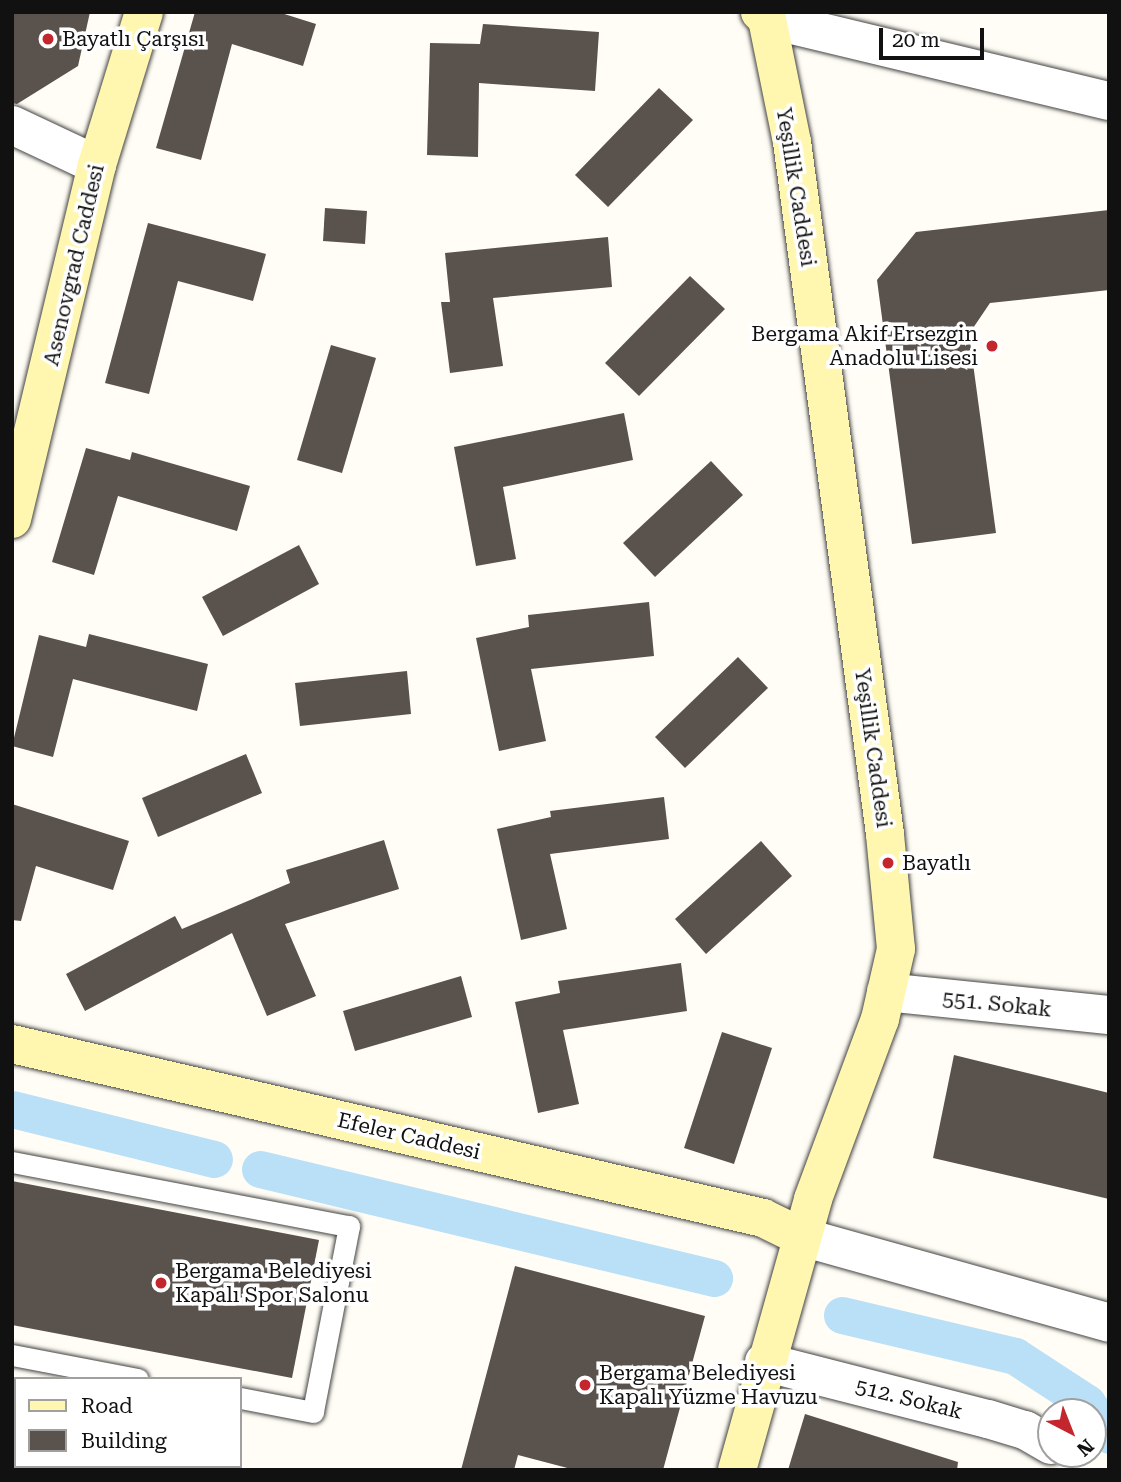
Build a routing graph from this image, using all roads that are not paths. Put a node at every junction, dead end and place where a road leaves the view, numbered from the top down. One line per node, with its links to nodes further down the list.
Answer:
1 (144, 12): 5 (main road, Asenovgrad Caddesi)
2 (764, 16): 3 (street); 7 (main road, Yeşillik Caddesi)
3 (1109, 101)
4 (12, 125): 5 (street)
5 (97, 164): 6 (main road, Asenovgrad Caddesi)
6 (12, 519)
7 (886, 992): 8 (street, 551. Sokak); 11 (main road, Yeşillik Caddesi)
8 (1109, 1015)
9 (12, 1044): 11 (main road, Efeler Caddesi)
10 (12, 1162): 16 (lane)
11 (802, 1237): 12 (street); 14 (main road, Yeşillik Caddesi)
12 (1109, 1322)
13 (12, 1355): 15 (lane)
14 (764, 1362): 17 (street, 512. Sokak); 18 (main road, Yeşillik Caddesi)
15 (128, 1377)
16 (242, 1398)
17 (1037, 1437)
18 (737, 1470)

